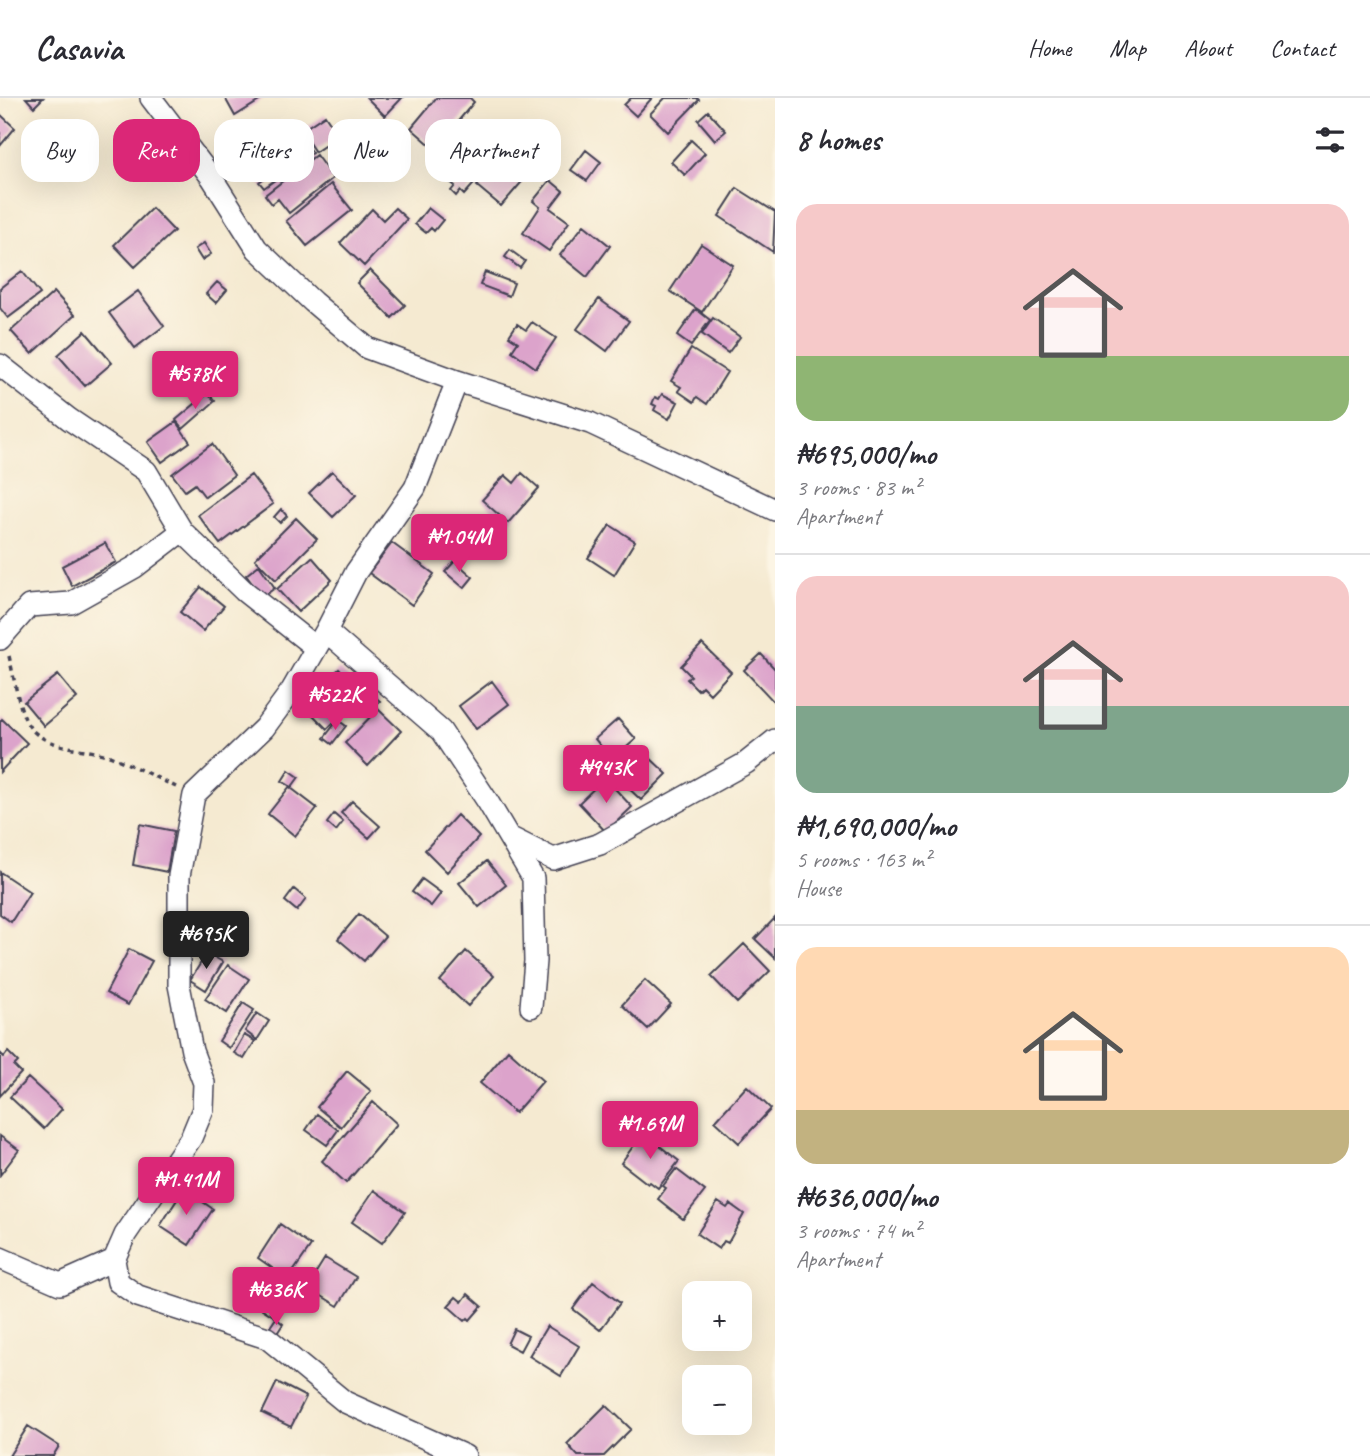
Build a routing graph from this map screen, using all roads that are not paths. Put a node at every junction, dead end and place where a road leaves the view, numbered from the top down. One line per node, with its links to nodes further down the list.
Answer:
1 (150, 98): 3 (street)
2 (0, 365): 5 (street)
3 (457, 381): 4 (street); 7 (street)
4 (775, 510)
5 (182, 531): 6 (street); 7 (street)
6 (2, 637)
7 (321, 640): 9 (street); 12 (street)
8 (775, 740): 9 (street)
9 (509, 837): 10 (street)
10 (531, 1007)
11 (0, 1258): 12 (street)
12 (114, 1259): 13 (street)
13 (465, 1456)

